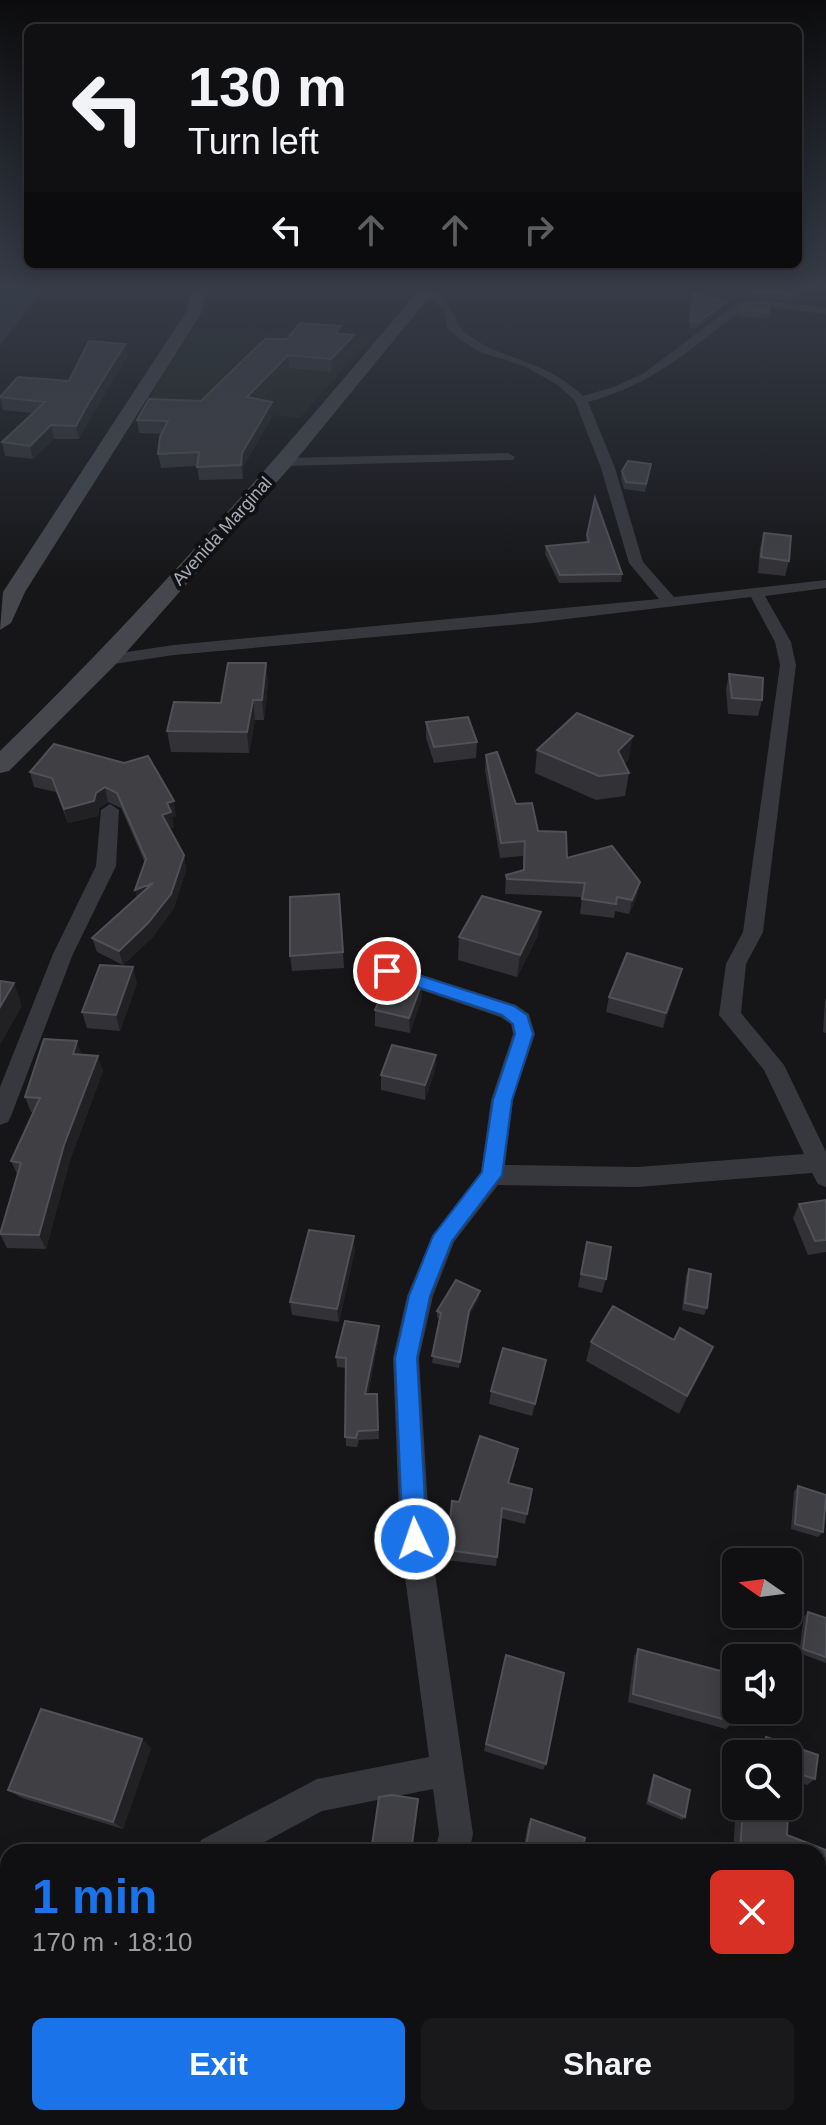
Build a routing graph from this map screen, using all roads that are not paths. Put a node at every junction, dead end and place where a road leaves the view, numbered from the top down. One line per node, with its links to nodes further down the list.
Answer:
1 (148, 384): 11 (street)
2 (348, 384): 7 (street, Avenida Marginal)
3 (564, 384): 5 (street)
4 (630, 384): 5 (street)
5 (581, 400): 10 (street)
6 (508, 457): 7 (street)
7 (284, 462): 12 (street, Avenida Marginal)
8 (826, 584): 9 (street)
9 (757, 595): 10 (street); 17 (street)
10 (669, 601): 12 (street)
11 (0, 623)
12 (107, 660): 13 (street, Avenida Marginal)
13 (0, 765)
14 (110, 810): 16 (street)
15 (387, 971): 18 (street)
16 (1, 1110)
17 (823, 1170): 18 (street)
18 (492, 1175): 19 (street)
19 (445, 1770): 20 (street); 21 (street)
20 (228, 1844)
21 (454, 1844)

